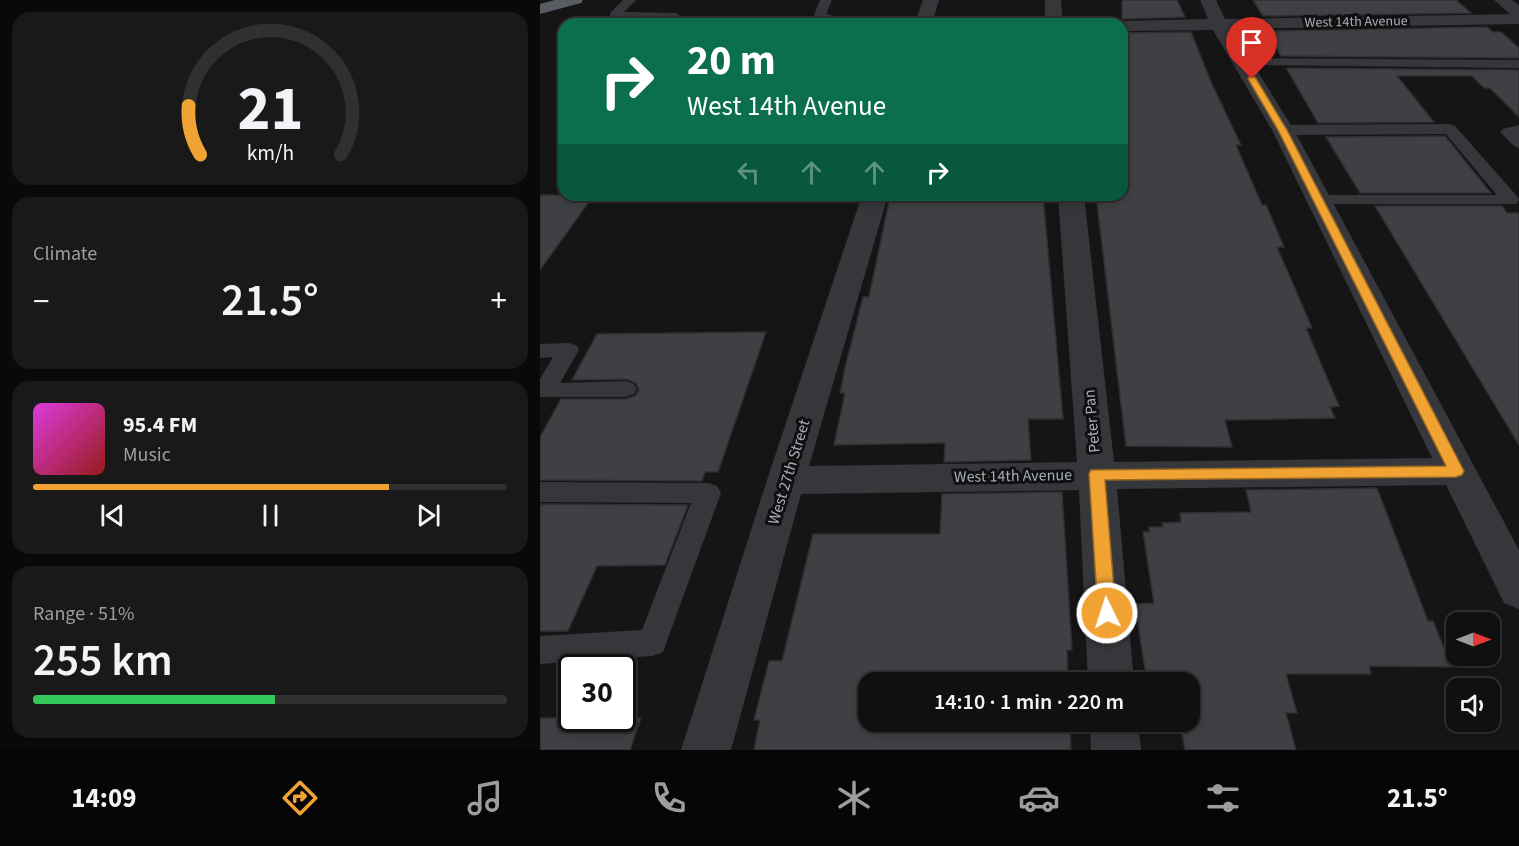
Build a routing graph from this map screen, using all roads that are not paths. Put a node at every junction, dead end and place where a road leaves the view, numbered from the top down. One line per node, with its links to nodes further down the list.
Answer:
1 (575, 0): 8 (highway)
2 (630, 0): 10 (lane)
3 (826, 0): 11 (lane)
4 (931, 0): 12 (street)
5 (1053, 0): 13 (street)
6 (1208, 0): 16 (street)
7 (1502, 0): 9 (street)
8 (540, 9)
9 (1519, 13)
10 (676, 17)
11 (824, 18)
12 (925, 18)
13 (1054, 18)
14 (1519, 19): 16 (street, West 14th Avenue)
15 (1128, 26): 16 (street, West 14th Avenue)
16 (1220, 26): 17 (street)
17 (1242, 62): 18 (lane); 19 (street)
18 (1519, 64)
19 (1283, 130): 22 (street); 22 (lane)
20 (1519, 130): 21 (lane)
21 (1519, 143)
22 (1317, 200): 28 (street)
23 (873, 201): 30 (street, West 27th Street)
24 (1072, 201): 29 (street, Peter Pan)
25 (540, 351): 27 (lane)
26 (626, 389): 27 (lane)
27 (542, 394)
28 (1456, 471): 29 (street, West 14th Avenue); 32 (street)
29 (1097, 474): 30 (street, West 14th Avenue); 34 (street, Peter Pan)
30 (786, 480): 36 (street, West 27th Street)
31 (540, 492): 33 (lane)
32 (1519, 591)
33 (540, 650)
34 (1110, 672)
35 (1115, 732): 37 (street)
36 (706, 750)
37 (1116, 750)

